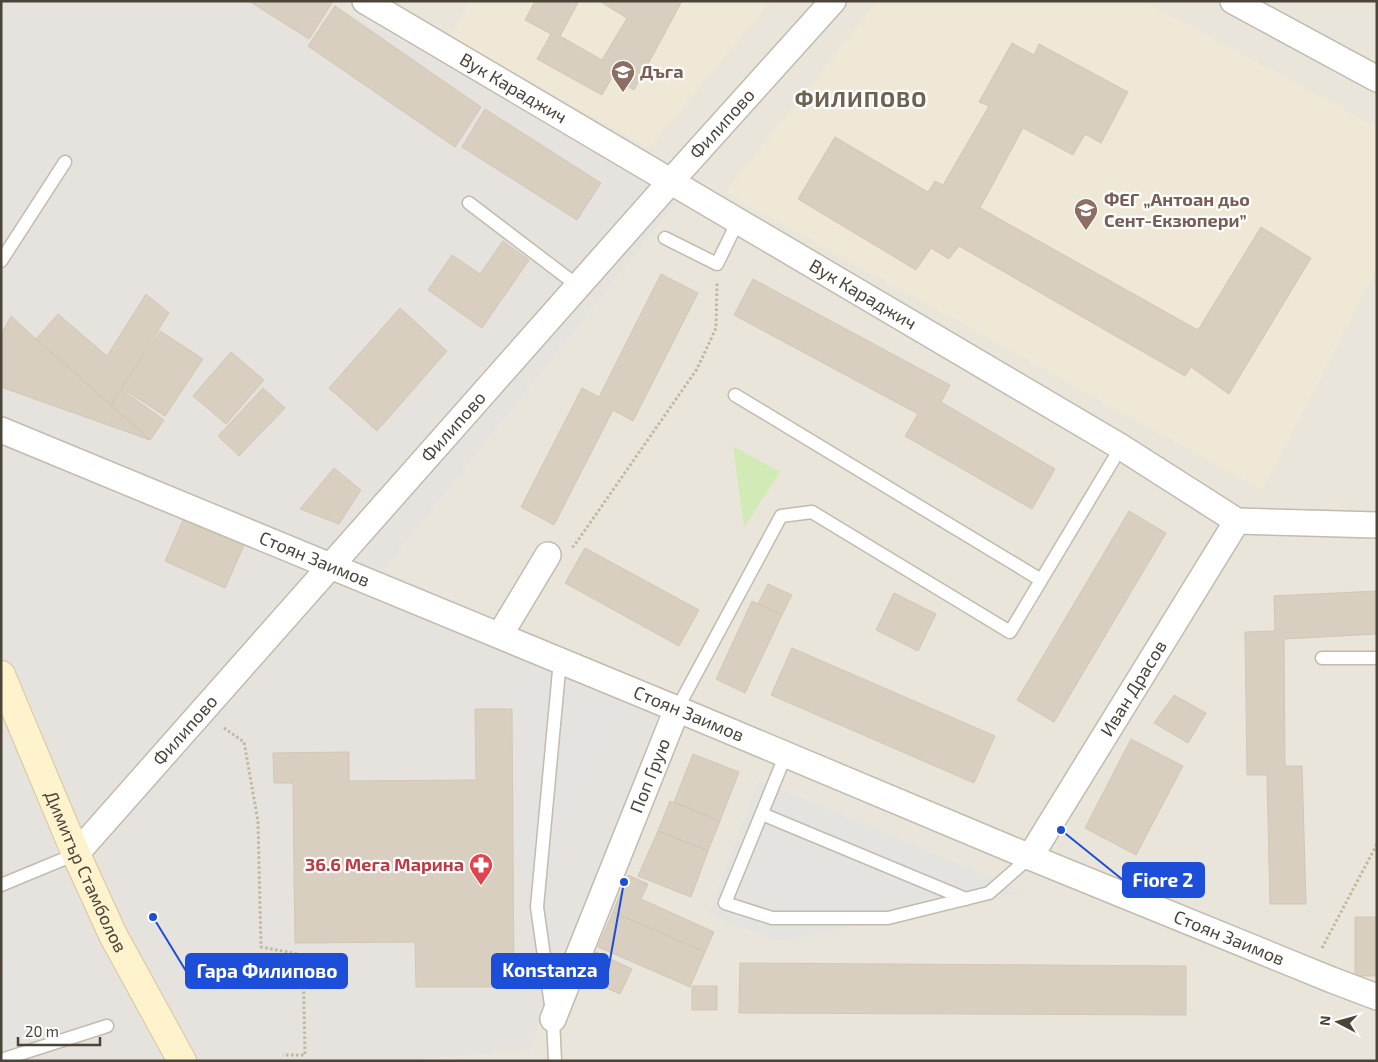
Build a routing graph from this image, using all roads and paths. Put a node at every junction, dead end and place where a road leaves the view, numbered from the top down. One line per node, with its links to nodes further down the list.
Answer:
1 (365, 1): 6 (street, Вук Караджич)
2 (833, 1): 6 (street, Филипово)
3 (1238, 3): 4 (street)
4 (1377, 79)
5 (65, 162): 10 (lane)
6 (671, 181): 8 (street, Вук Караджич); 12 (street, Филипово)
7 (469, 203): 12 (lane)
8 (738, 221): 11 (lane); 15 (street, Вук Караджич)
9 (664, 238): 11 (lane)
10 (1, 261)
11 (717, 264): 18 (path)
12 (578, 286): 19 (street, Филипово)
13 (735, 395): 20 (lane)
14 (1, 430): 19 (street, Стоян Заимов)
15 (1121, 447): 16 (street, Вук Караджич); 20 (lane)
16 (1237, 521): 17 (street); 32 (street, Иван Драсов)
17 (1377, 526)
18 (548, 555): 21 (street)
19 (332, 566): 21 (street, Стоян Заимов); 27 (street, Филипово)
20 (1041, 580): 26 (lane, Поп Грую)
21 (500, 635): 24 (street, Стоян Заимов)
22 (1322, 658): 23 (lane)
23 (1377, 658)
24 (560, 660): 26 (street, Стоян Заимов); 37 (lane)
25 (1, 675): 31 (main road, Димитър Стамболов)
26 (677, 708): 28 (street, Стоян Заимов); 37 (street, Поп Грую)
27 (202, 712): 31 (street, Филипово); 39 (path)
28 (786, 754): 29 (lane); 32 (street, Стоян Заимов)
29 (762, 814): 34 (lane); 34 (lane)
30 (1377, 844): 35 (path)
31 (76, 854): 33 (lane); 41 (main road, Димитър Стамболов)
32 (1030, 857): 34 (lane); 35 (street, Стоян Заимов)
33 (1, 885)
34 (966, 899)
35 (1310, 971): 36 (street, Стоян Заимов)
36 (1377, 997)
37 (553, 1019): 42 (lane)
38 (108, 1026): 40 (lane)
39 (283, 1055)
40 (1, 1060)
41 (182, 1061)
42 (555, 1061)

